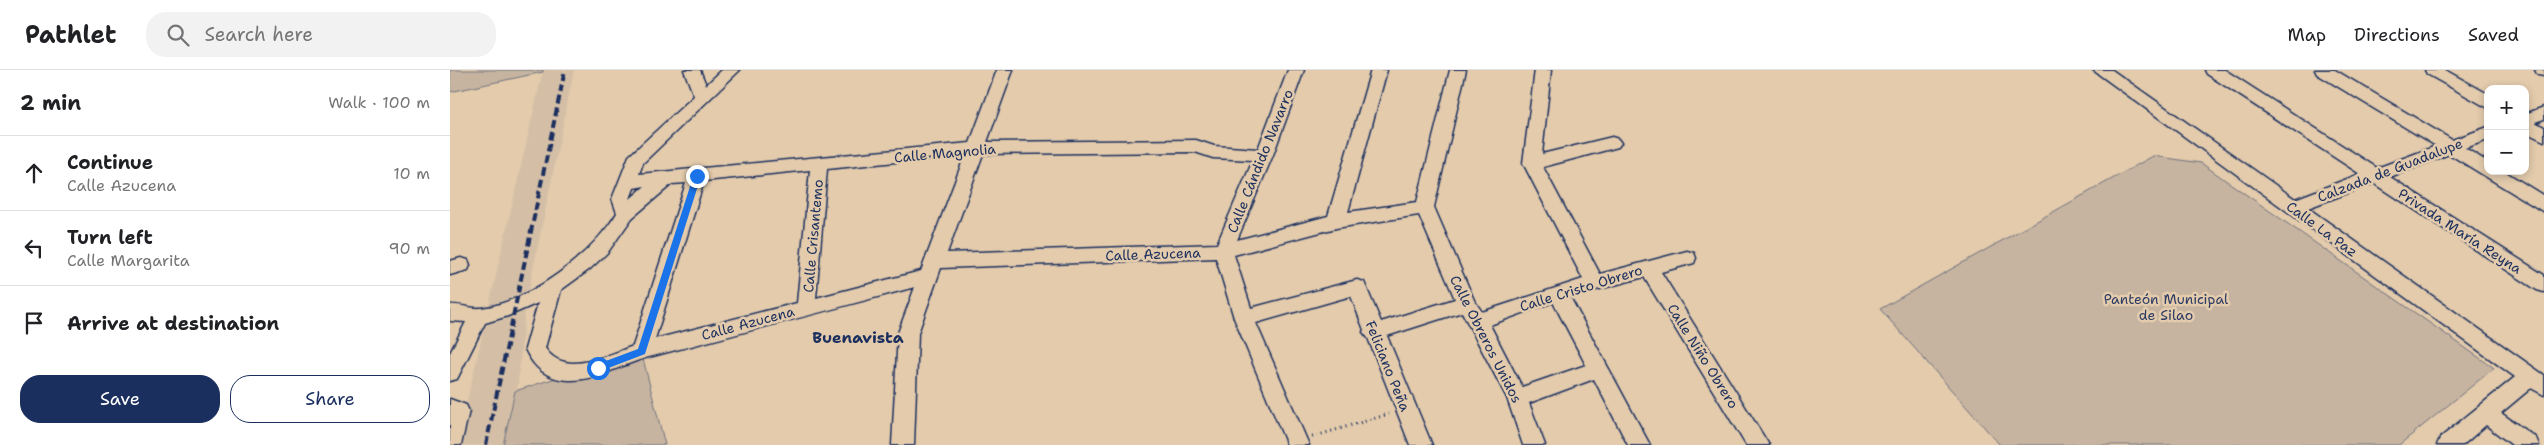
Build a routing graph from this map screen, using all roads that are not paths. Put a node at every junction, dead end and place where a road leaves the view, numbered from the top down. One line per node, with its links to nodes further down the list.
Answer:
1 (692, 70): 12 (street)
2 (732, 70): 12 (street)
3 (1005, 70): 21 (street)
4 (1296, 70): 22 (street, Calle Cándido Navarro)
5 (1380, 70): 35 (street)
6 (1458, 70): 32 (street)
7 (1543, 70): 23 (street)
8 (2101, 70): 33 (street, Calle La Paz)
9 (2213, 70): 28 (street, Privada María Reyna)
10 (2323, 70): 20 (street)
11 (2433, 70): 13 (street)
12 (702, 96): 30 (street)
13 (2484, 100)
14 (2544, 113): 15 (street)
15 (2529, 120)
16 (2529, 125): 18 (street)
17 (2484, 134): 20 (street, Calzada de Guadalupe)
18 (2544, 135)
19 (1612, 143): 23 (street)
20 (2450, 146): 25 (street); 28 (street, Calzada de Guadalupe)
21 (977, 148): 22 (street, Calle Magnolia); 24 (street, Calle Magnolia); 39 (street)
22 (1264, 154): 36 (street, Calle Cándido Navarro)
23 (1532, 163): 40 (street)
24 (819, 165): 27 (street, Calle Magnolia); 45 (street, Calle Crisantemo)
25 (2484, 167)
26 (2497, 175): 31 (street)
27 (697, 176): 29 (street, Calle Magnolia); 52 (street)
28 (2375, 176): 33 (street, Calzada de Guadalupe); 41 (street, Privada María Reyna)
29 (666, 179): 30 (street, Calle Magnolia); 34 (street)
30 (626, 182): 34 (street)
31 (2544, 205)
32 (1425, 207): 35 (street, Calle Azucena); 44 (street, Calle Obreros Unidos)
33 (2292, 207): 55 (street, Calle La Paz)
34 (626, 213): 42 (street)
35 (1336, 221): 36 (street, Calle Azucena)
36 (1222, 252): 39 (street, Calle Azucena); 48 (street)
37 (1686, 258): 38 (street, Calle Cristo Obrero)
38 (1648, 267): 40 (street, Calle Cristo Obrero); 65 (street, Calle Niño Obrero)
39 (931, 269): 45 (street, Calle Azucena); 51 (street)
40 (1595, 283): 43 (street, Calle Cristo Obrero)
41 (2544, 285)
42 (552, 287): 47 (street); 52 (street, Calle Azucena)
43 (1558, 293): 49 (street, Calle Cristo Obrero); 53 (street)
44 (1466, 304): 49 (street, Calle Obreros Unidos); 50 (street)
45 (806, 307): 52 (street, Calle Azucena)
46 (450, 313): 47 (street)
47 (479, 316): 54 (street)
48 (1244, 318): 50 (street, Feliciano Peña); 59 (street)
49 (1478, 322): 56 (street, Calle Obreros Unidos)
50 (1374, 332): 62 (street, Feliciano Peña)
51 (908, 333): 61 (street)
52 (642, 351)
53 (1599, 369): 56 (street); 64 (street)
54 (450, 372)
55 (2537, 382): 58 (street)
56 (1517, 398): 63 (street, Calle Obreros Unidos)
57 (450, 408): 60 (street)
58 (2486, 413): 66 (street); 67 (street)
59 (1297, 443)
60 (450, 445)
61 (903, 445)
62 (1421, 445)
63 (1534, 445)
64 (1639, 445)
65 (1758, 445)
66 (2448, 445)
67 (2528, 445)

